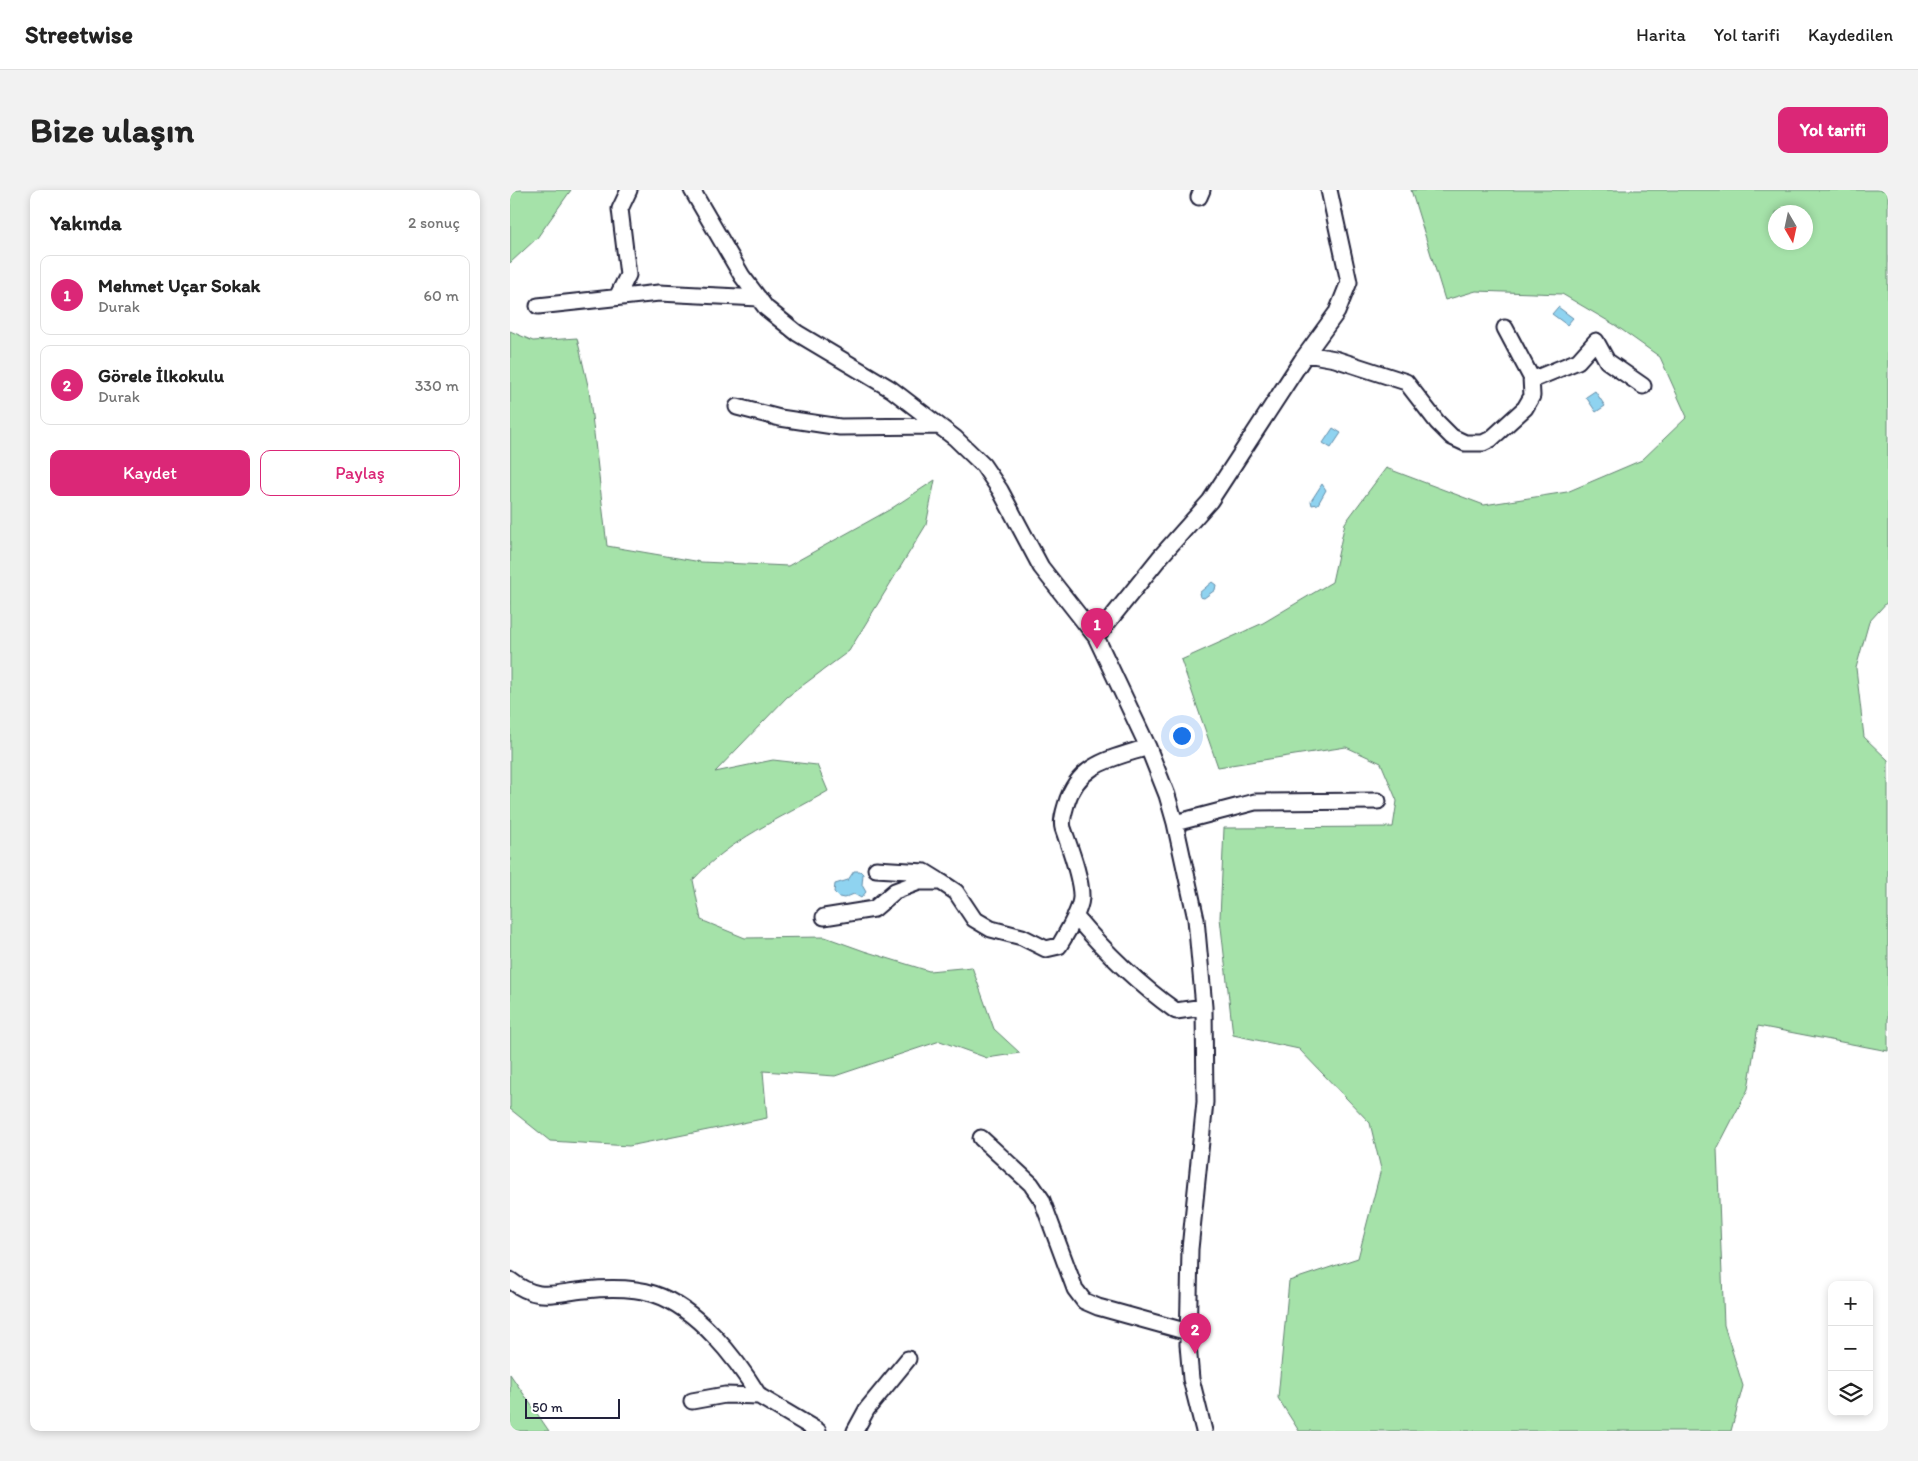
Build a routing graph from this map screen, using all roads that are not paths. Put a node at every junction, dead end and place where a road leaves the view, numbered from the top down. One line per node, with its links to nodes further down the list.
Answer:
1 (629, 190): 4 (street)
2 (692, 190): 5 (street)
3 (1329, 190): 8 (street)
4 (617, 297): 5 (street); 6 (street)
5 (759, 298): 12 (street)
6 (538, 306)
7 (1505, 328): 9 (street)
8 (1307, 354): 9 (street); 13 (street)
9 (1532, 380): 10 (street)
10 (1643, 386)
11 (737, 407): 12 (street)
12 (938, 426): 13 (street)
13 (1096, 637): 14 (street)
14 (1148, 747): 16 (street); 19 (street)
15 (1378, 801): 16 (street)
16 (1175, 823): 21 (street)
17 (876, 869): 18 (street)
18 (942, 882): 19 (street); 20 (street)
19 (1074, 916): 21 (street)
20 (824, 917)
21 (1204, 1007): 24 (street)
22 (980, 1138): 24 (street)
23 (510, 1280): 26 (street)
24 (1188, 1332): 30 (street)
25 (908, 1359): 29 (street)
26 (758, 1396): 27 (street); 28 (street)
27 (692, 1401)
28 (818, 1431)
29 (855, 1431)
30 (1204, 1431)

